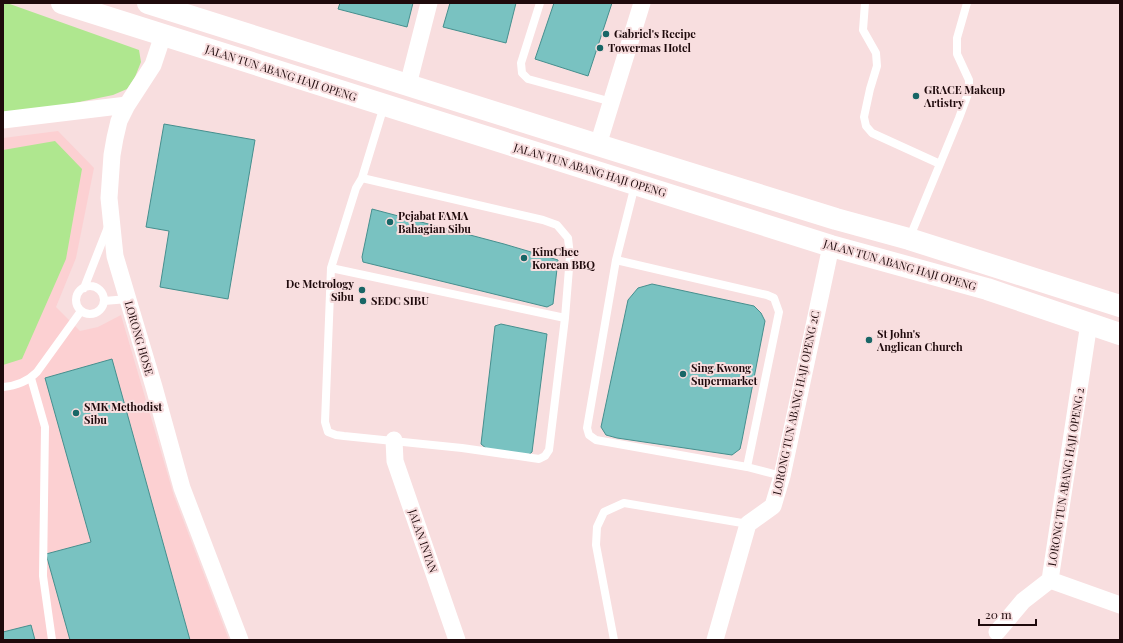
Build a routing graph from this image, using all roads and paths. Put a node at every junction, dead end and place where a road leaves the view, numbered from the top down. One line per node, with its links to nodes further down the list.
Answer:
1 (62, 3): 8 (main road, JALAN TUN ABANG HAJI OPENG)
2 (148, 3): 9 (main road)
3 (429, 3): 9 (street)
4 (540, 3): 10 (lane)
5 (642, 3): 10 (street)
6 (865, 3): 15 (lane)
7 (967, 3): 15 (lane)
8 (163, 34): 11 (street, LORONG HOSE); 12 (main road, JALAN TUN ABANG HAJI OPENG)
9 (408, 85): 14 (main road)
10 (612, 102): 14 (street)
11 (127, 105): 13 (street); 18 (street, LORONG HOSE)
12 (384, 106): 16 (lane); 17 (main road, JALAN TUN ABANG HAJI OPENG)
13 (3, 120)
14 (598, 145): 19 (main road)
15 (940, 164): 19 (lane)
16 (362, 178): 22 (lane); 28 (lane)
17 (636, 184): 20 (main road, JALAN TUN ABANG HAJI OPENG); 21 (lane)
18 (111, 220): 23 (lane); 24 (street, LORONG HOSE)
19 (909, 239): 26 (main road)
20 (831, 246): 29 (main road, JALAN TUN ABANG HAJI OPENG); 35 (street, LORONG TUN ABANG HAJI OPENG 2C)
21 (616, 260): 34 (lane); 34 (lane)
22 (331, 268): 28 (lane); 33 (lane)
23 (84, 288): 25 (lane); 27 (lane)
24 (128, 299): 25 (lane); 41 (street, LORONG HOSE)
25 (104, 301): 27 (lane)
26 (1120, 306)
27 (81, 311): 31 (lane)
28 (565, 318): 33 (lane)
29 (1089, 323): 30 (main road, JALAN TUN ABANG HAJI OPENG); 37 (street, LORONG TUN ABANG HAJI OPENG 2)
30 (1120, 334)
31 (31, 378): 32 (lane); 40 (lane)
32 (3, 387)
33 (394, 440): 42 (street, JALAN INTAN)
34 (747, 468): 35 (lane)
35 (782, 476): 36 (street, LORONG TUN ABANG HAJI OPENG 2C)
36 (748, 524): 43 (lane); 44 (street)
37 (1050, 580): 38 (street); 39 (street, LORONG TUN ABANG HAJI OPENG 2)
38 (1120, 605)
39 (997, 632)
40 (52, 640)
41 (240, 640)
42 (457, 640)
43 (614, 640)
44 (715, 640)

